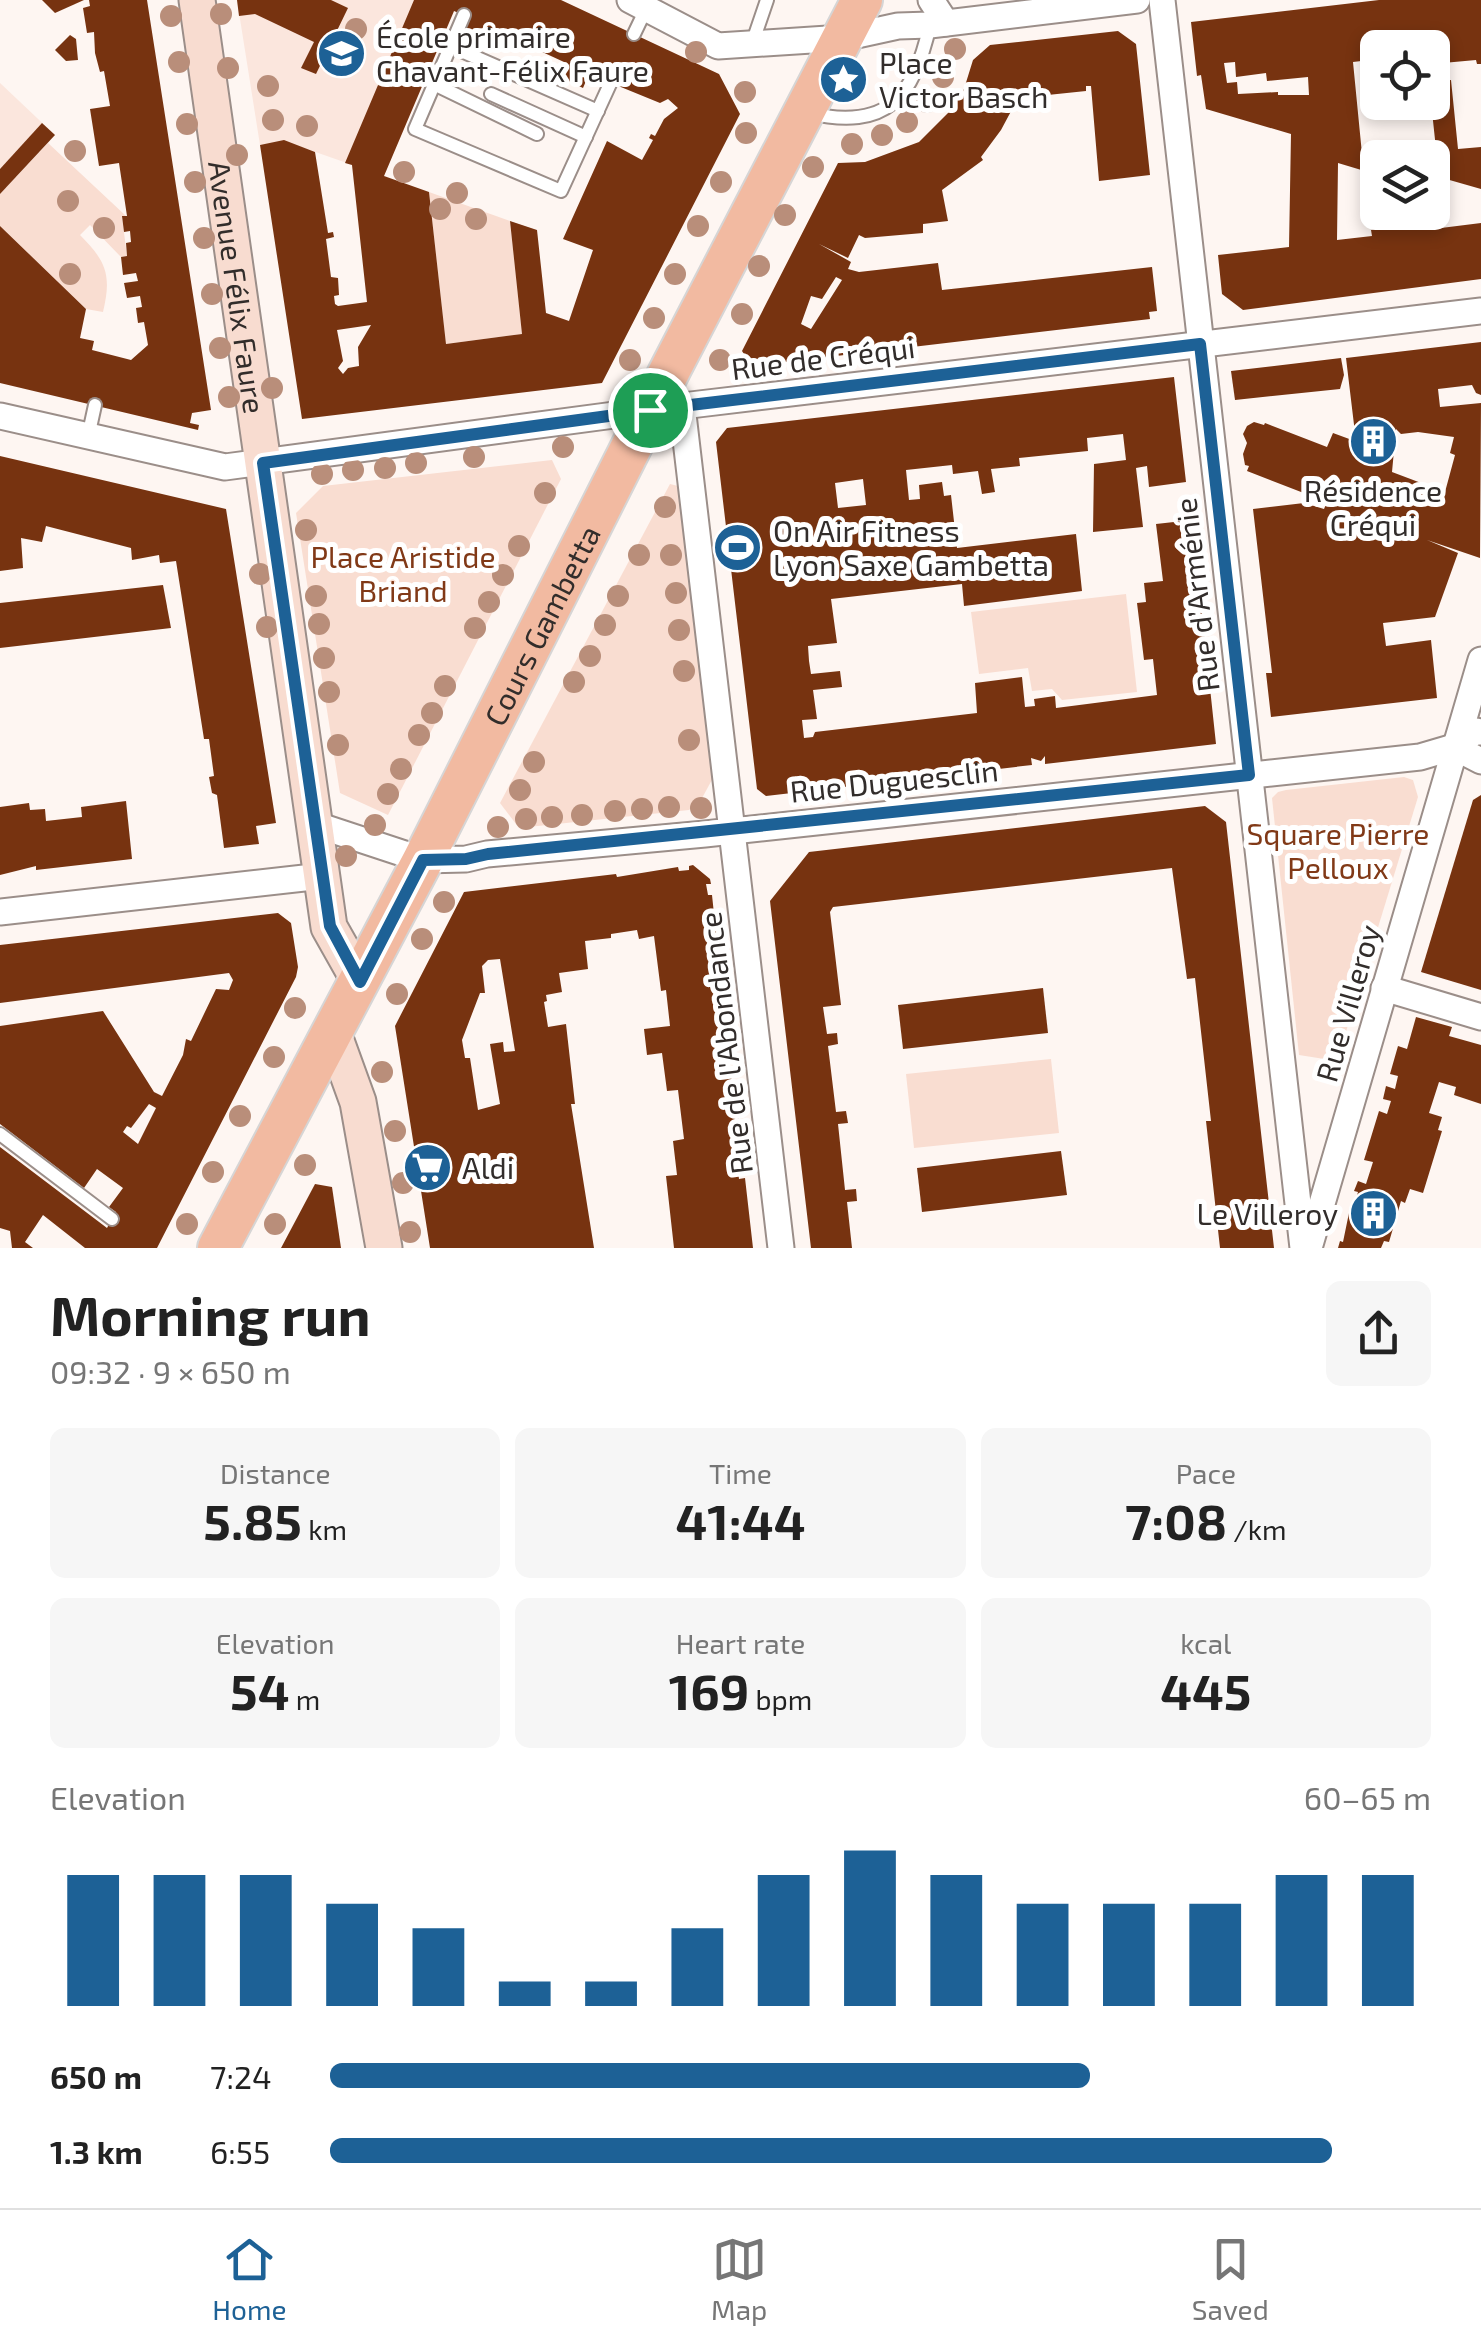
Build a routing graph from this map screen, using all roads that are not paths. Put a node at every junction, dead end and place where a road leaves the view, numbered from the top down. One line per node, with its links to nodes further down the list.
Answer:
1 (196, 0): 26 (street, Avenue Félix Faure)
2 (768, 0): 11 (lane)
3 (862, 0): 10 (main road, Cours Gambetta)
4 (1137, 0): 8 (street)
5 (1162, 0): 21 (street, Rue d’Arménie)
6 (638, 4): 9 (lane); 11 (street)
7 (464, 15): 12 (lane)
8 (936, 16): 10 (street); 17 (lane)
9 (634, 34)
10 (843, 38): 11 (street); 17 (main road, Cours Gambetta)
11 (752, 44)
12 (450, 46): 13 (lane); 16 (lane)
13 (434, 84): 18 (lane); 19 (lane)
14 (610, 84): 16 (lane)
15 (491, 94): 19 (lane)
16 (598, 111): 19 (lane)
17 (805, 113): 23 (main road, Cours Gambetta)
18 (537, 134)
19 (586, 138)
20 (1481, 311): 21 (street, Rue de Créqui)
21 (1200, 344): 23 (street, Rue de Créqui); 31 (street, Rue d’Arménie)
22 (94, 405): 25 (lane)
23 (666, 408): 26 (street, Rue de Créqui); 33 (street); 34 (main road, Cours Gambetta)
24 (0, 416): 25 (street, Rue de Créqui)
25 (88, 437): 26 (street, Rue de Créqui)
26 (263, 463): 32 (street, Avenue Félix Faure)
27 (1481, 660): 28 (street, Rue Villeroy)
28 (1474, 726): 29 (street, Rue Villeroy)
29 (1454, 747): 30 (street); 31 (street, Rue Duguesclin); 38 (street, Rue Villeroy)
30 (1481, 761)
31 (1249, 775): 33 (street, Rue Duguesclin); 43 (street, Rue d’Arménie)
32 (317, 825): 34 (street, Rue Duguesclin); 35 (street, Avenue Félix Faure)
33 (732, 830): 34 (street, Rue Duguesclin); 47 (street, Rue de l'Abondance)
34 (423, 860): 37 (main road, Cours Gambetta)
35 (322, 876): 36 (street); 37 (street, Avenue Félix Faure)
36 (0, 912)
37 (360, 982): 40 (main road, Cours Gambetta)
38 (1384, 988): 39 (street); 42 (street, Rue Villeroy)
39 (1481, 1017)
40 (332, 1033): 45 (main road, Cours Gambetta); 46 (street)
41 (0, 1134): 44 (lane)
42 (1330, 1178): 43 (street); 48 (street, Rue Villeroy)
43 (1296, 1182): 48 (street, Rue d’Arménie)
44 (112, 1220)
45 (218, 1248)
46 (384, 1248)
47 (782, 1248)
48 (1306, 1248)

